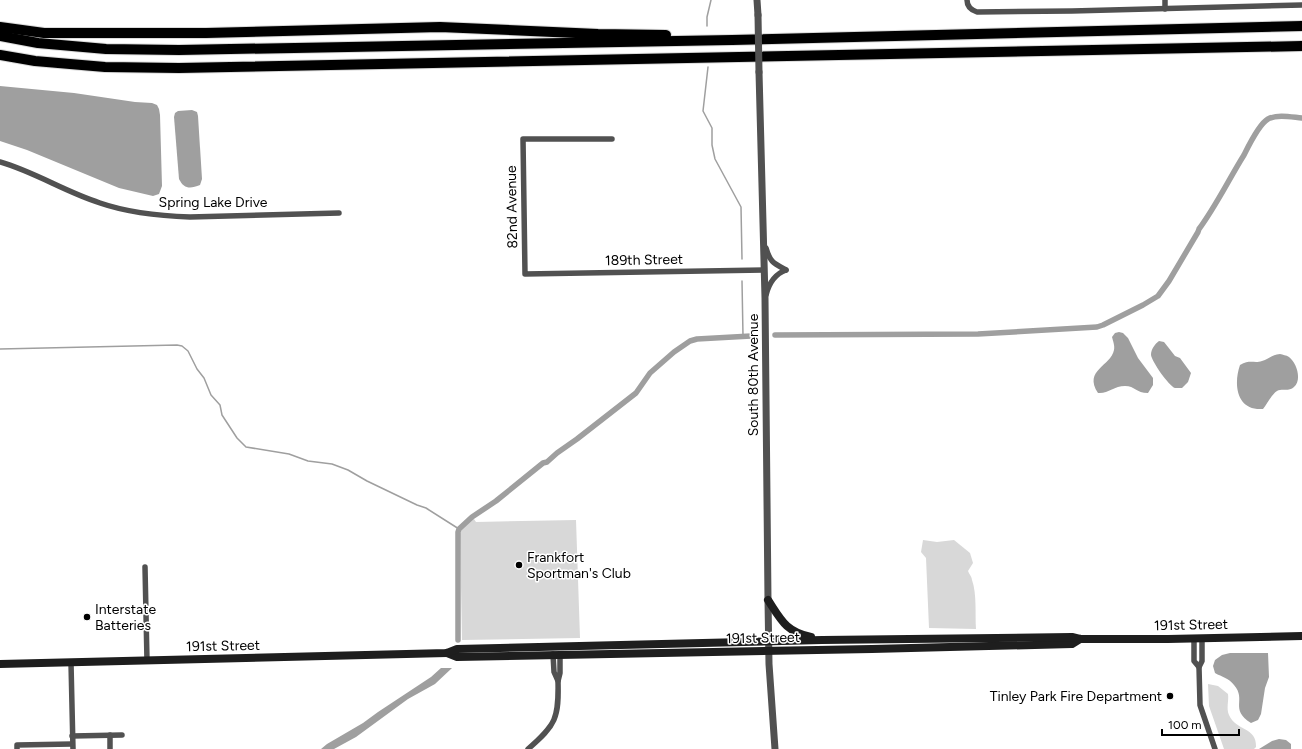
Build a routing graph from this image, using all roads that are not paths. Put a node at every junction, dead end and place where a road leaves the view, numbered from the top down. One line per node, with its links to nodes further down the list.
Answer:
1 (757, 0): 15 (street, South 80th Avenue, bridge)
2 (966, 0): 5 (street)
3 (1165, 0): 5 (street)
4 (1302, 5): 5 (street)
5 (1165, 8)
6 (1302, 26): 9 (highway)
7 (0, 27): 9 (highway)
8 (0, 36): 9 (highway)
9 (732, 40)
10 (1302, 46): 11 (highway)
11 (0, 55)
12 (612, 139): 17 (street, 82nd Avenue)
13 (0, 162): 14 (street, Spring Lake Drive)
14 (339, 213)
15 (764, 241): 16 (street, South 80th Avenue); 18 (street)
16 (764, 270): 17 (street, 189th Street); 18 (street, South 80th Avenue)
17 (524, 274)
18 (765, 298): 20 (street, South 80th Avenue)
19 (145, 567): 29 (street)
20 (768, 600): 24 (main road); 25 (street, South 80th Avenue)
21 (1302, 636): 22 (main road, 191st Street)
22 (1198, 638): 23 (main road, 191st Street); 40 (street)
23 (1080, 639): 24 (main road, 191st Street); 26 (main road, 191st Street)
24 (822, 640): 25 (main road, 191st Street)
25 (768, 641): 26 (street, South 80th Avenue); 27 (main road, 191st Street)
26 (769, 651): 28 (main road, 191st Street); 39 (street, South 80th Avenue)
27 (448, 653): 28 (main road, 191st Street); 29 (main road, 191st Street)
28 (556, 654): 38 (street)
29 (147, 661): 30 (main road, 191st Street)
30 (71, 662): 31 (main road, 191st Street); 34 (street)
31 (0, 664)
32 (110, 735): 33 (street); 34 (street); 37 (street)
33 (122, 735)
34 (72, 736): 35 (street)
35 (73, 746): 36 (street)
36 (17, 747)
37 (110, 749)
38 (528, 749)
39 (775, 749)
40 (1215, 749)

